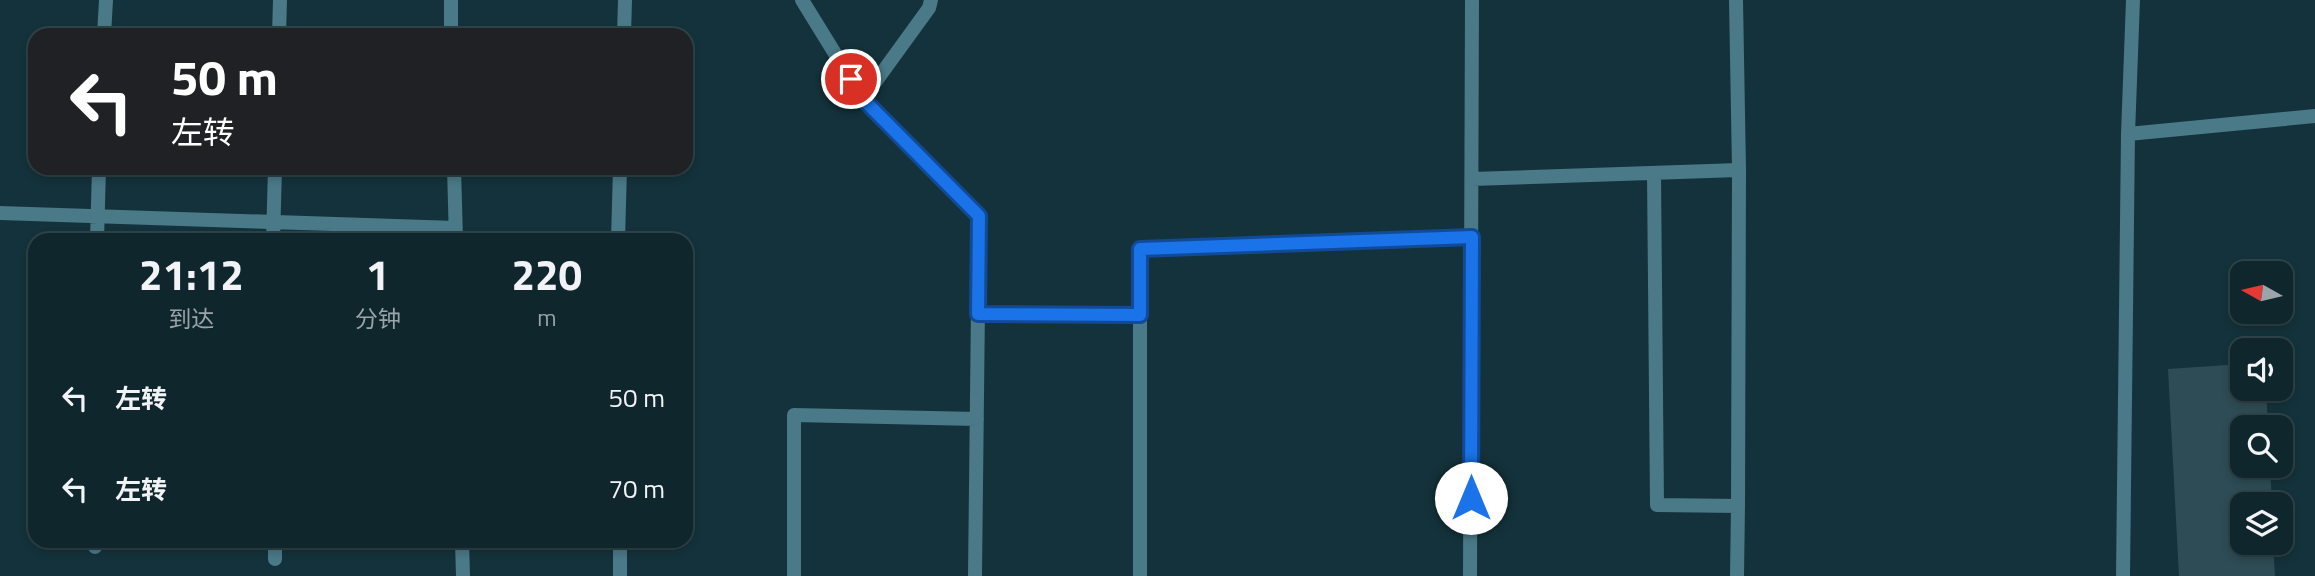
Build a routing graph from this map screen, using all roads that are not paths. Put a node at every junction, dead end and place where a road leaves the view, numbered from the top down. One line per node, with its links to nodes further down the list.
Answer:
1 (106, 0): 10 (street)
2 (280, 0): 11 (street)
3 (451, 0): 12 (street)
4 (625, 0): 13 (street)
5 (802, 0): 14 (street)
6 (931, 0): 14 (street)
7 (1472, 0): 23 (street)
8 (1736, 0): 17 (street)
9 (2133, 0): 16 (street)
10 (104, 28)
11 (279, 28)
12 (451, 28)
13 (624, 28)
14 (863, 99): 33 (street)
15 (2315, 116): 16 (street)
16 (2128, 134): 48 (street)
17 (1739, 170): 18 (street); 36 (street)
18 (1654, 173): 23 (street); 36 (street)
19 (99, 175): 25 (street)
20 (275, 175): 26 (street)
21 (454, 175): 30 (street)
22 (620, 175): 31 (street)
23 (1472, 179): 32 (street)
24 (0, 213): 25 (street)
25 (97, 216): 26 (street); 27 (street)
26 (273, 222): 28 (street); 29 (street)
27 (97, 233)
28 (273, 233)
29 (440, 233)
30 (455, 233)
31 (618, 233)
32 (1472, 237): 34 (street); 46 (street)
33 (978, 314): 34 (street); 35 (street)
34 (1140, 315): 45 (street)
35 (977, 419): 43 (street); 44 (street)
36 (1738, 506): 47 (street)
37 (275, 548): 40 (street)
38 (463, 548): 41 (street)
39 (620, 548): 42 (street)
40 (275, 559)
41 (463, 576)
42 (620, 576)
43 (794, 576)
44 (975, 576)
45 (1140, 576)
46 (1470, 576)
47 (1737, 576)
48 (2123, 576)

